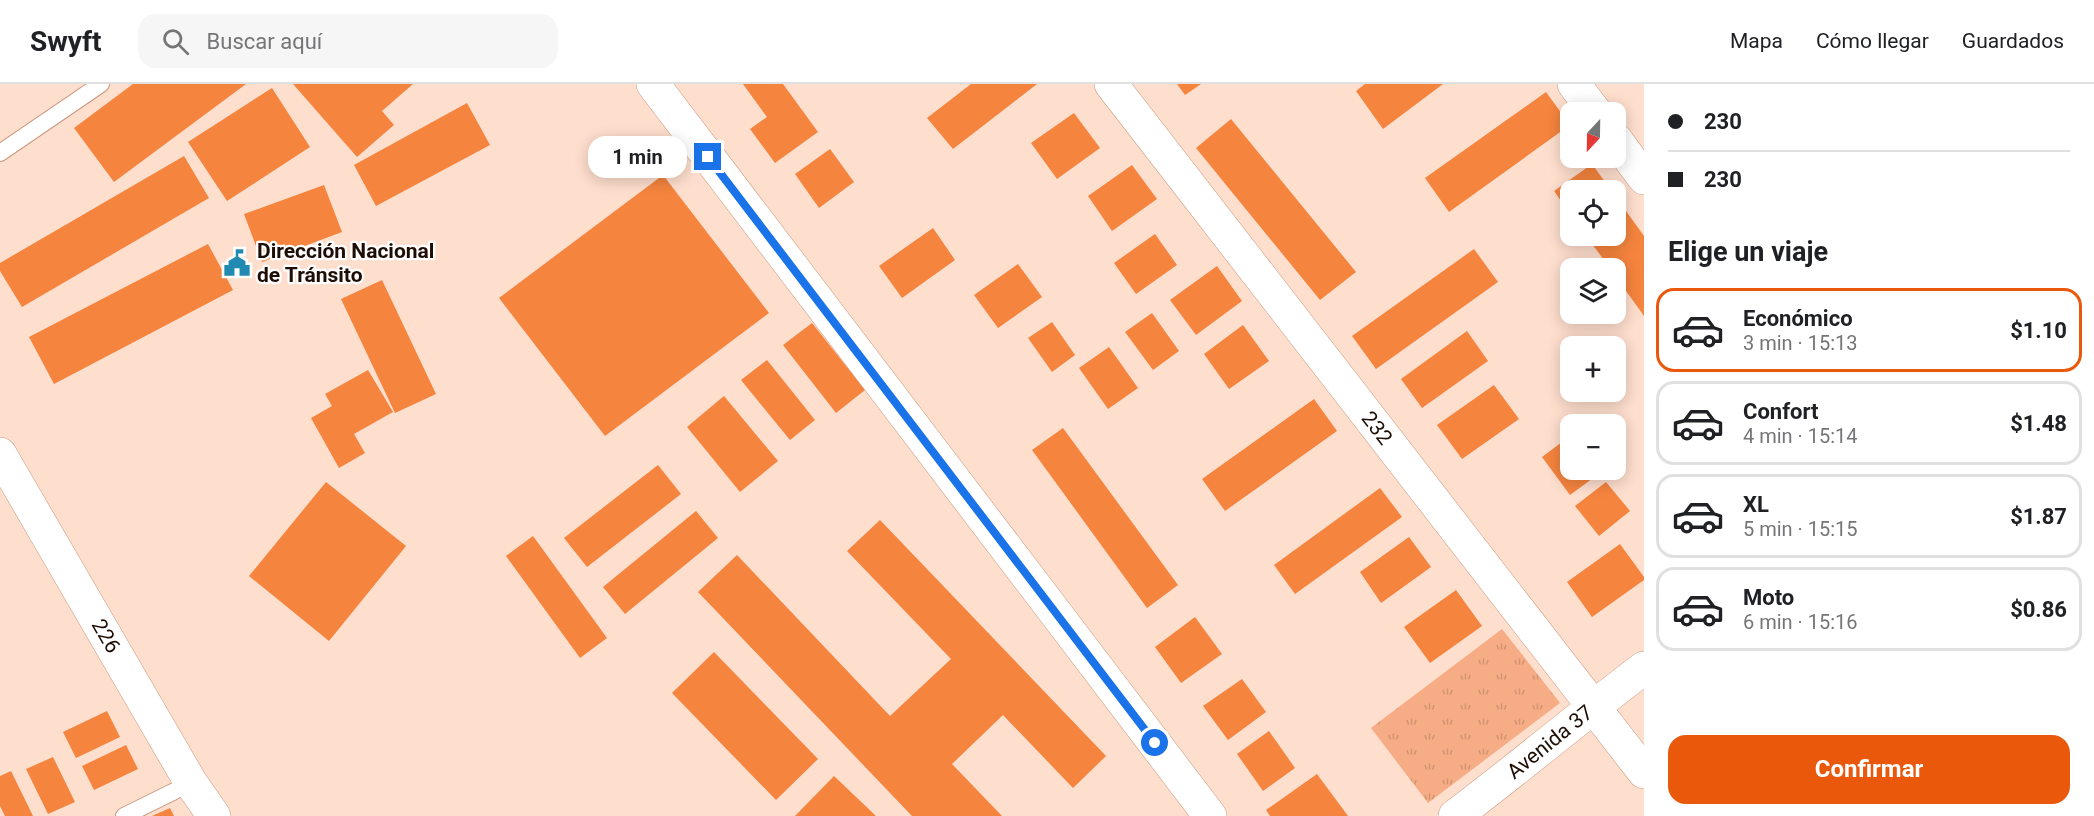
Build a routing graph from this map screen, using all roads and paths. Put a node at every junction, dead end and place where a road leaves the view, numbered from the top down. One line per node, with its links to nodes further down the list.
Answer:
1 (101, 84): 6 (lane)
2 (653, 84): 16 (street)
3 (1111, 84): 11 (street, 232)
4 (1574, 84): 5 (street)
5 (1588, 102)
6 (0, 153)
7 (1626, 154): 8 (street)
8 (1644, 178)
9 (0, 454): 13 (street, 226)
10 (1644, 668): 11 (street, Avenida 37)
11 (1594, 706): 12 (street, 232); 17 (street, Avenida 37)
12 (1644, 772)
13 (191, 783): 14 (lane); 15 (street, 226)
14 (124, 816)
15 (214, 816)
16 (1210, 816)
17 (1455, 816)

